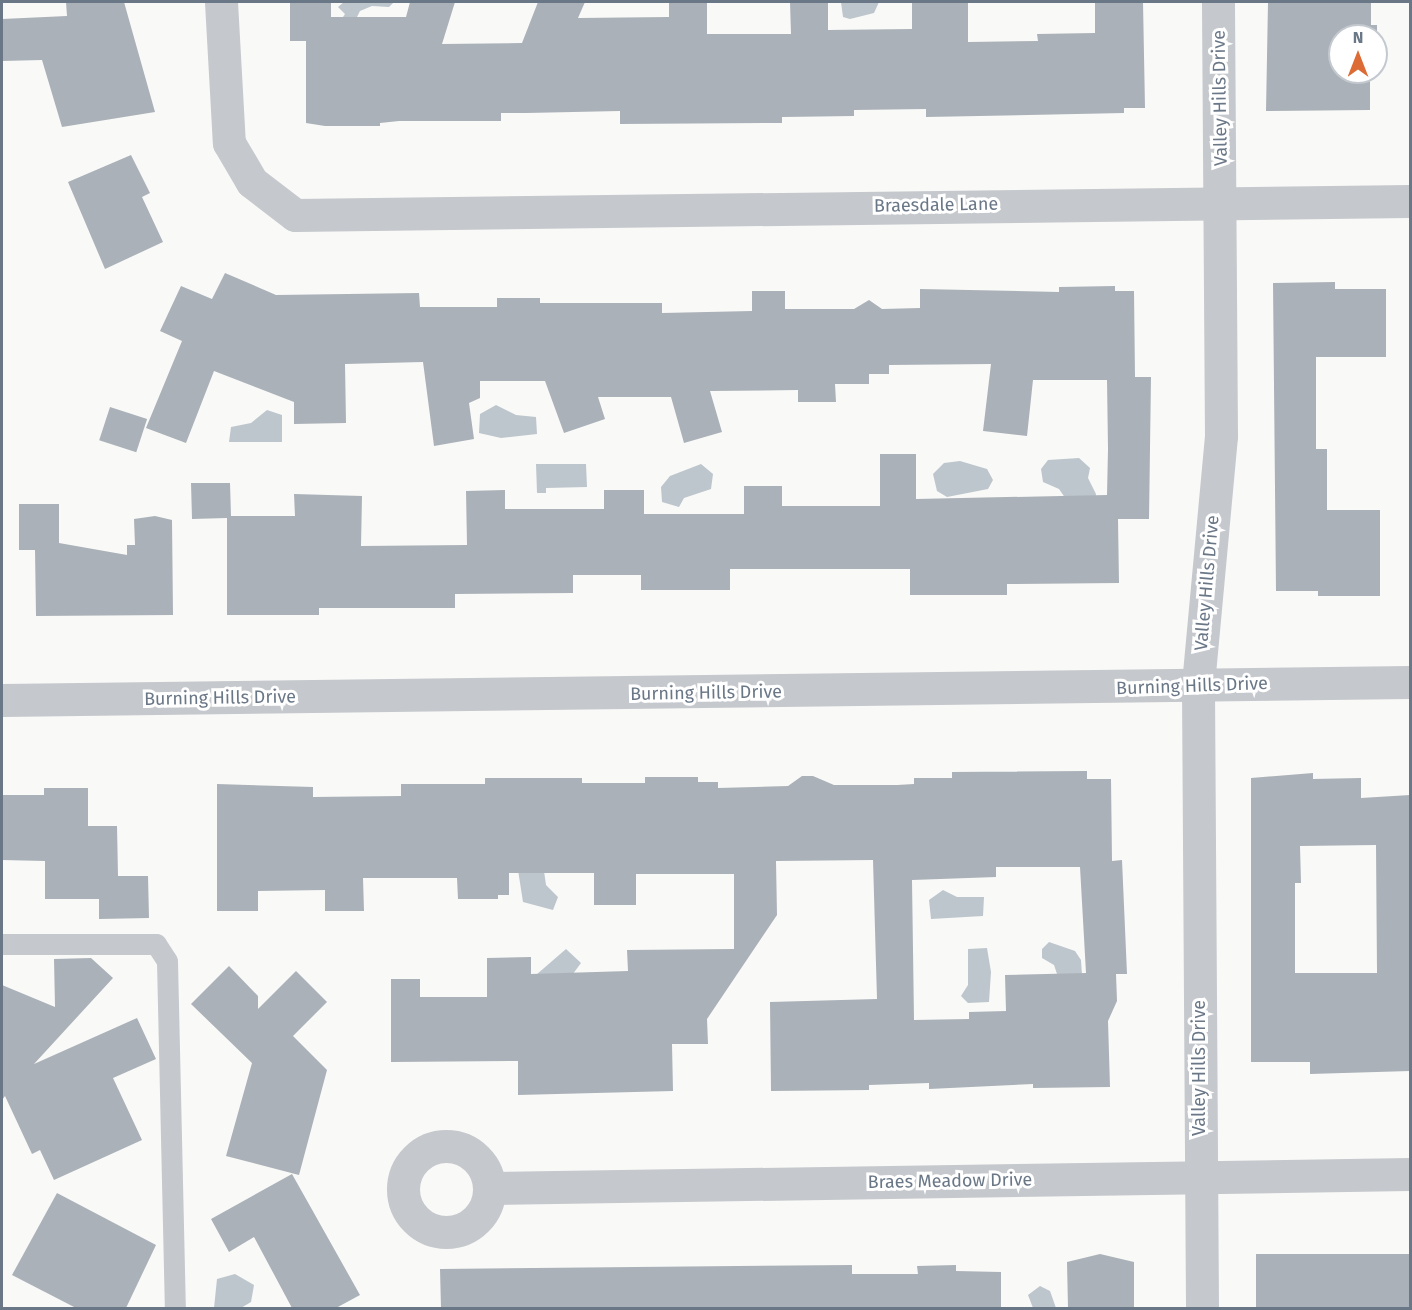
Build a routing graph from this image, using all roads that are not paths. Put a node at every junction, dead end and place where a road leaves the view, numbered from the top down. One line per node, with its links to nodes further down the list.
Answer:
1 (221, 2): 4 (street, Braesdale Lane)
2 (1218, 2): 4 (street, Valley Hills Drive)
3 (1410, 201): 4 (street, Braesdale Lane)
4 (1222, 203): 6 (street, Valley Hills Drive)
5 (1410, 682): 6 (street, Burning Hills Drive)
6 (1198, 684): 7 (street, Burning Hills Drive); 10 (street, Valley Hills Drive)
7 (2, 700)
8 (2, 944): 12 (lane)
9 (1410, 1174): 10 (street, Braes Meadow Drive)
10 (1199, 1177): 11 (street, Braes Meadow Drive); 13 (street, Valley Hills Drive)
11 (490, 1188)
12 (175, 1308)
13 (1202, 1308)

